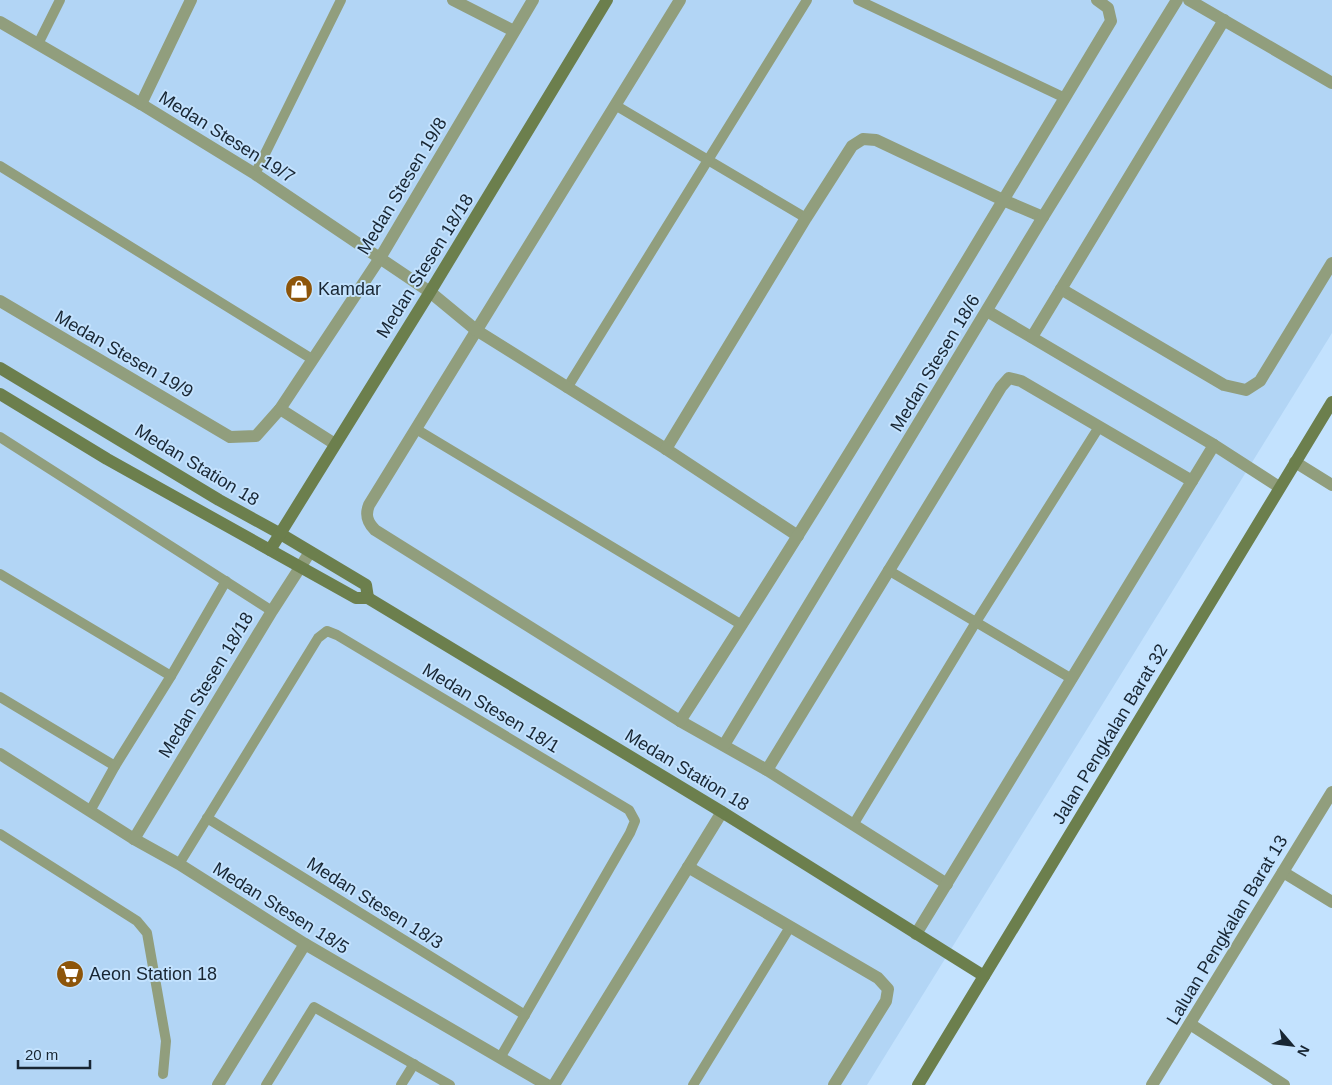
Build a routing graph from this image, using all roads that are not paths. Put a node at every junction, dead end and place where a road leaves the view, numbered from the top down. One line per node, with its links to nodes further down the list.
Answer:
1 (60, 0): 16 (lane)
2 (191, 0): 19 (street)
3 (342, 0): 23 (lane)
4 (453, 0): 15 (street)
5 (533, 0): 15 (street, Medan Stesen 19/8)
6 (607, 0): 30 (street, Medan Stesen 18/18)
7 (680, 0): 20 (street)
8 (807, 0): 21 (lane)
9 (858, 0): 18 (lane)
10 (1097, 0): 18 (street)
11 (1177, 0): 25 (street, Medan Stesen 18/6)
12 (1189, 0): 13 (street)
13 (1224, 20): 17 (street); 29 (street)
14 (0, 22): 16 (street, Medan Stesen 19/7)
15 (514, 31): 27 (street, Medan Stesen 19/8)
16 (38, 44): 19 (street, Medan Stesen 19/7)
17 (1332, 83)
18 (1065, 98): 24 (street)
19 (141, 104): 23 (street, Medan Stesen 19/7)
20 (615, 105): 21 (lane); 33 (street)
21 (707, 160): 26 (lane); 37 (lane)
22 (0, 166): 35 (lane)
23 (255, 174): 27 (street, Medan Stesen 19/7)
24 (1003, 200): 25 (street); 26 (street); 53 (street)
25 (1043, 217): 32 (street, Medan Stesen 18/6)
26 (806, 218): 47 (street)
27 (380, 258): 30 (street, Medan Stesen 19/7); 35 (street, Medan Stesen 19/8)
28 (1332, 263): 29 (street)
29 (1061, 288): 34 (street)
30 (430, 292): 33 (street, Medan Stesen 19/7); 45 (street, Medan Stesen 18/18)
31 (0, 301): 43 (street, Medan Stesen 19/9)
32 (987, 311): 34 (street); 68 (street, Medan Stesen 18/6)
33 (476, 330): 37 (street, Medan Stesen 19/7); 42 (street)
34 (1032, 337): 46 (street)
35 (312, 359): 40 (street, Medan Stesen 19/8)
36 (0, 368): 52 (street, Medan Station 18)
37 (568, 388): 47 (street, Medan Stesen 19/7)
38 (0, 394): 54 (street, Medan Station 18)
39 (1332, 402): 48 (street, Jalan Pengkalan Barat 32)
40 (280, 410): 43 (street, Medan Stesen 19/8); 45 (street)
41 (1099, 427): 49 (street); 57 (street); 62 (lane)
42 (416, 429): 63 (lane); 67 (street)
43 (230, 436)
44 (0, 437): 59 (lane)
45 (335, 444): 52 (street, Medan Stesen 18/18)
46 (1214, 445): 49 (street); 51 (street)
47 (666, 449): 53 (street, Medan Stesen 19/7)
48 (1295, 462): 50 (street); 51 (street, Jalan Pengkalan Barat 32)
49 (1192, 481): 65 (street)
50 (1332, 485)
51 (1279, 487): 87 (street, Jalan Pengkalan Barat 32)
52 (279, 533): 54 (street, Medan Stesen 18/18); 55 (street, Medan Station 18)
53 (798, 536): 63 (street)
54 (270, 550): 56 (street, Medan Station 18)
55 (310, 552): 56 (street, Medan Stesen 18/18); 60 (street, Medan Station 18)
56 (301, 567): 60 (street, Medan Station 18); 61 (street, Medan Stesen 18/18)
57 (888, 570): 62 (lane); 71 (street)
58 (0, 574): 64 (lane)
59 (226, 581): 61 (lane); 64 (lane)
60 (368, 598): 74 (street, Medan Station 18)
61 (272, 611): 78 (street, Medan Stesen 18/18)
62 (976, 622): 65 (lane); 76 (lane)
63 (742, 625): 67 (street)
64 (171, 676): 70 (lane)
65 (1072, 679): 82 (street)
66 (0, 697): 70 (lane)
67 (680, 721): 68 (street)
68 (724, 745): 71 (street)
69 (0, 754): 73 (street, Medan Stesen 18/5)
70 (115, 766): 73 (lane)
71 (767, 770): 76 (street)
72 (1332, 792): 81 (street, Laluan Pengkalan Barat 13)
73 (90, 811): 78 (street, Medan Stesen 18/5)
74 (722, 812): 80 (street); 85 (street, Medan Station 18)
75 (207, 818): 79 (lane, Medan Stesen 18/1); 88 (lane, Medan Stesen 18/3); 88 (lane, Medan Stesen 18/1)
76 (853, 825): 82 (street)
77 (0, 834): 92 (lane)
78 (134, 838): 79 (street, Medan Stesen 18/5)
79 (179, 864): 86 (street, Medan Stesen 18/5)
80 (688, 867): 84 (street); 99 (street)
81 (1283, 872): 83 (street); 89 (street, Laluan Pengkalan Barat 13)
82 (948, 884): 85 (street)
83 (1332, 902)
84 (790, 927): 100 (lane); 101 (street)
85 (916, 934): 87 (street, Medan Station 18)
86 (305, 944): 90 (street, Medan Stesen 18/5); 94 (street)
87 (984, 976): 93 (street, Jalan Pengkalan Barat 32)
88 (525, 1015): 90 (lane, Medan Stesen 18/1)
89 (1190, 1024): 102 (street, Laluan Pengkalan Barat 13); 103 (street)
90 (500, 1058): 98 (street, Medan Stesen 18/5)
91 (414, 1064): 95 (lane); 96 (lane); 97 (lane)
92 (163, 1074)
93 (923, 1083)
94 (218, 1085)
95 (266, 1085)
96 (401, 1085)
97 (450, 1085)
98 (547, 1085)
99 (554, 1085)
100 (693, 1085)
101 (834, 1085)
102 (1152, 1085)
103 (1284, 1085)

